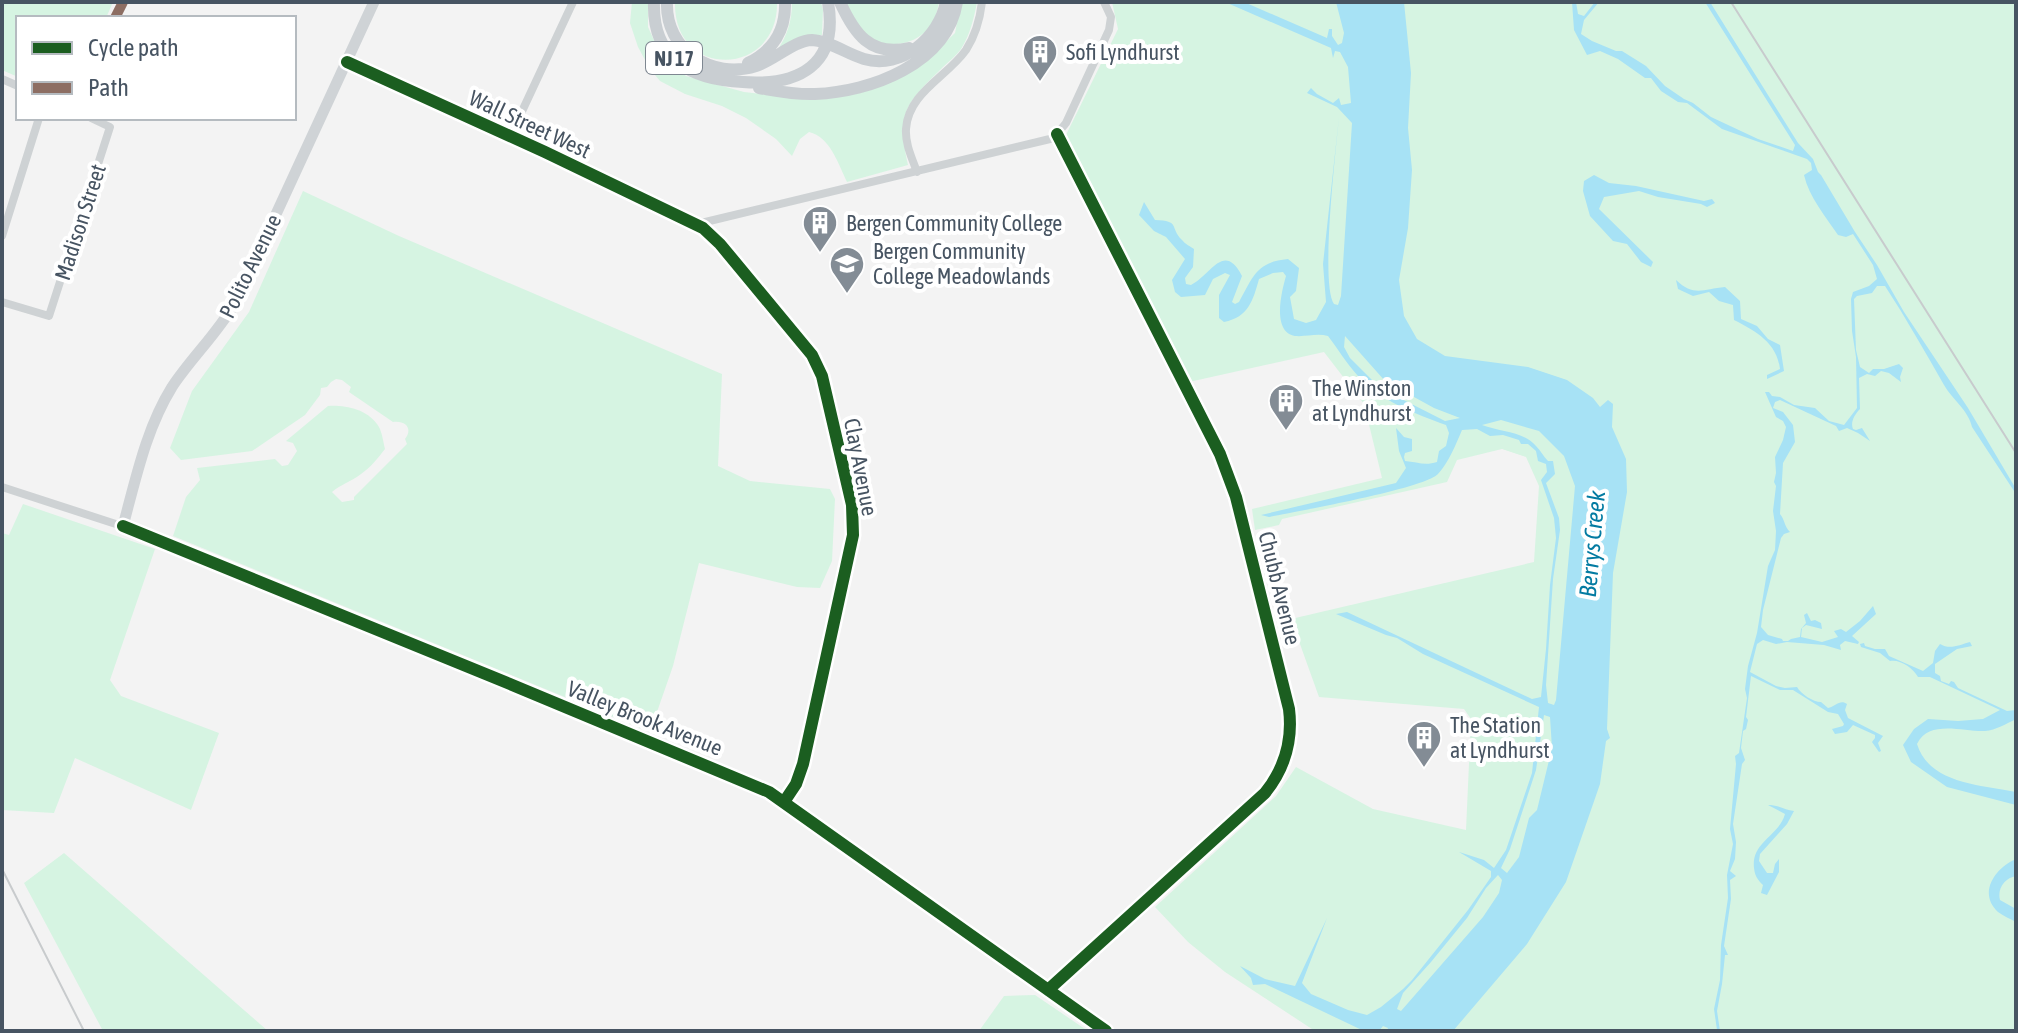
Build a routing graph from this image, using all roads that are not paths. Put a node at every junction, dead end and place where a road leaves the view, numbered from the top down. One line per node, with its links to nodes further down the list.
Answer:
1 (374, 2): 14 (street, Polito Avenue)
2 (573, 2): 20 (street)
3 (654, 2): 16 (main road, NJ 17)
4 (667, 2): 15 (main road, NJ 17)
5 (785, 2): 15 (main road, NJ 17)
6 (828, 2): 13 (main road)
7 (840, 2): 12 (main road)
8 (946, 2): 12 (main road)
9 (957, 2): 16 (main road)
10 (982, 2): 21 (street)
11 (1104, 2): 19 (street)
12 (929, 37): 13 (main road)
13 (827, 44): 15 (main road); 16 (main road, NJ 17)
14 (347, 62): 20 (street, Wall Street West); 26 (street, Polito Avenue)
15 (711, 65)
16 (728, 81)
17 (38, 120): 23 (street)
18 (95, 120): 24 (street, Madison Street)
19 (1057, 134): 21 (street); 28 (street, Chubb Avenue)
20 (510, 137): 22 (street, Wall Street West)
21 (917, 172): 22 (street)
22 (696, 225): 27 (street, Clay Avenue)
23 (2, 236)
24 (2, 302)
25 (2, 487): 26 (street, Valley Brook Avenue)
26 (123, 526): 27 (street, Valley Brook Avenue)
27 (784, 802): 28 (street, Valley Brook Avenue)
28 (1048, 990): 29 (street, Valley Brook Avenue)
29 (1106, 1031)

